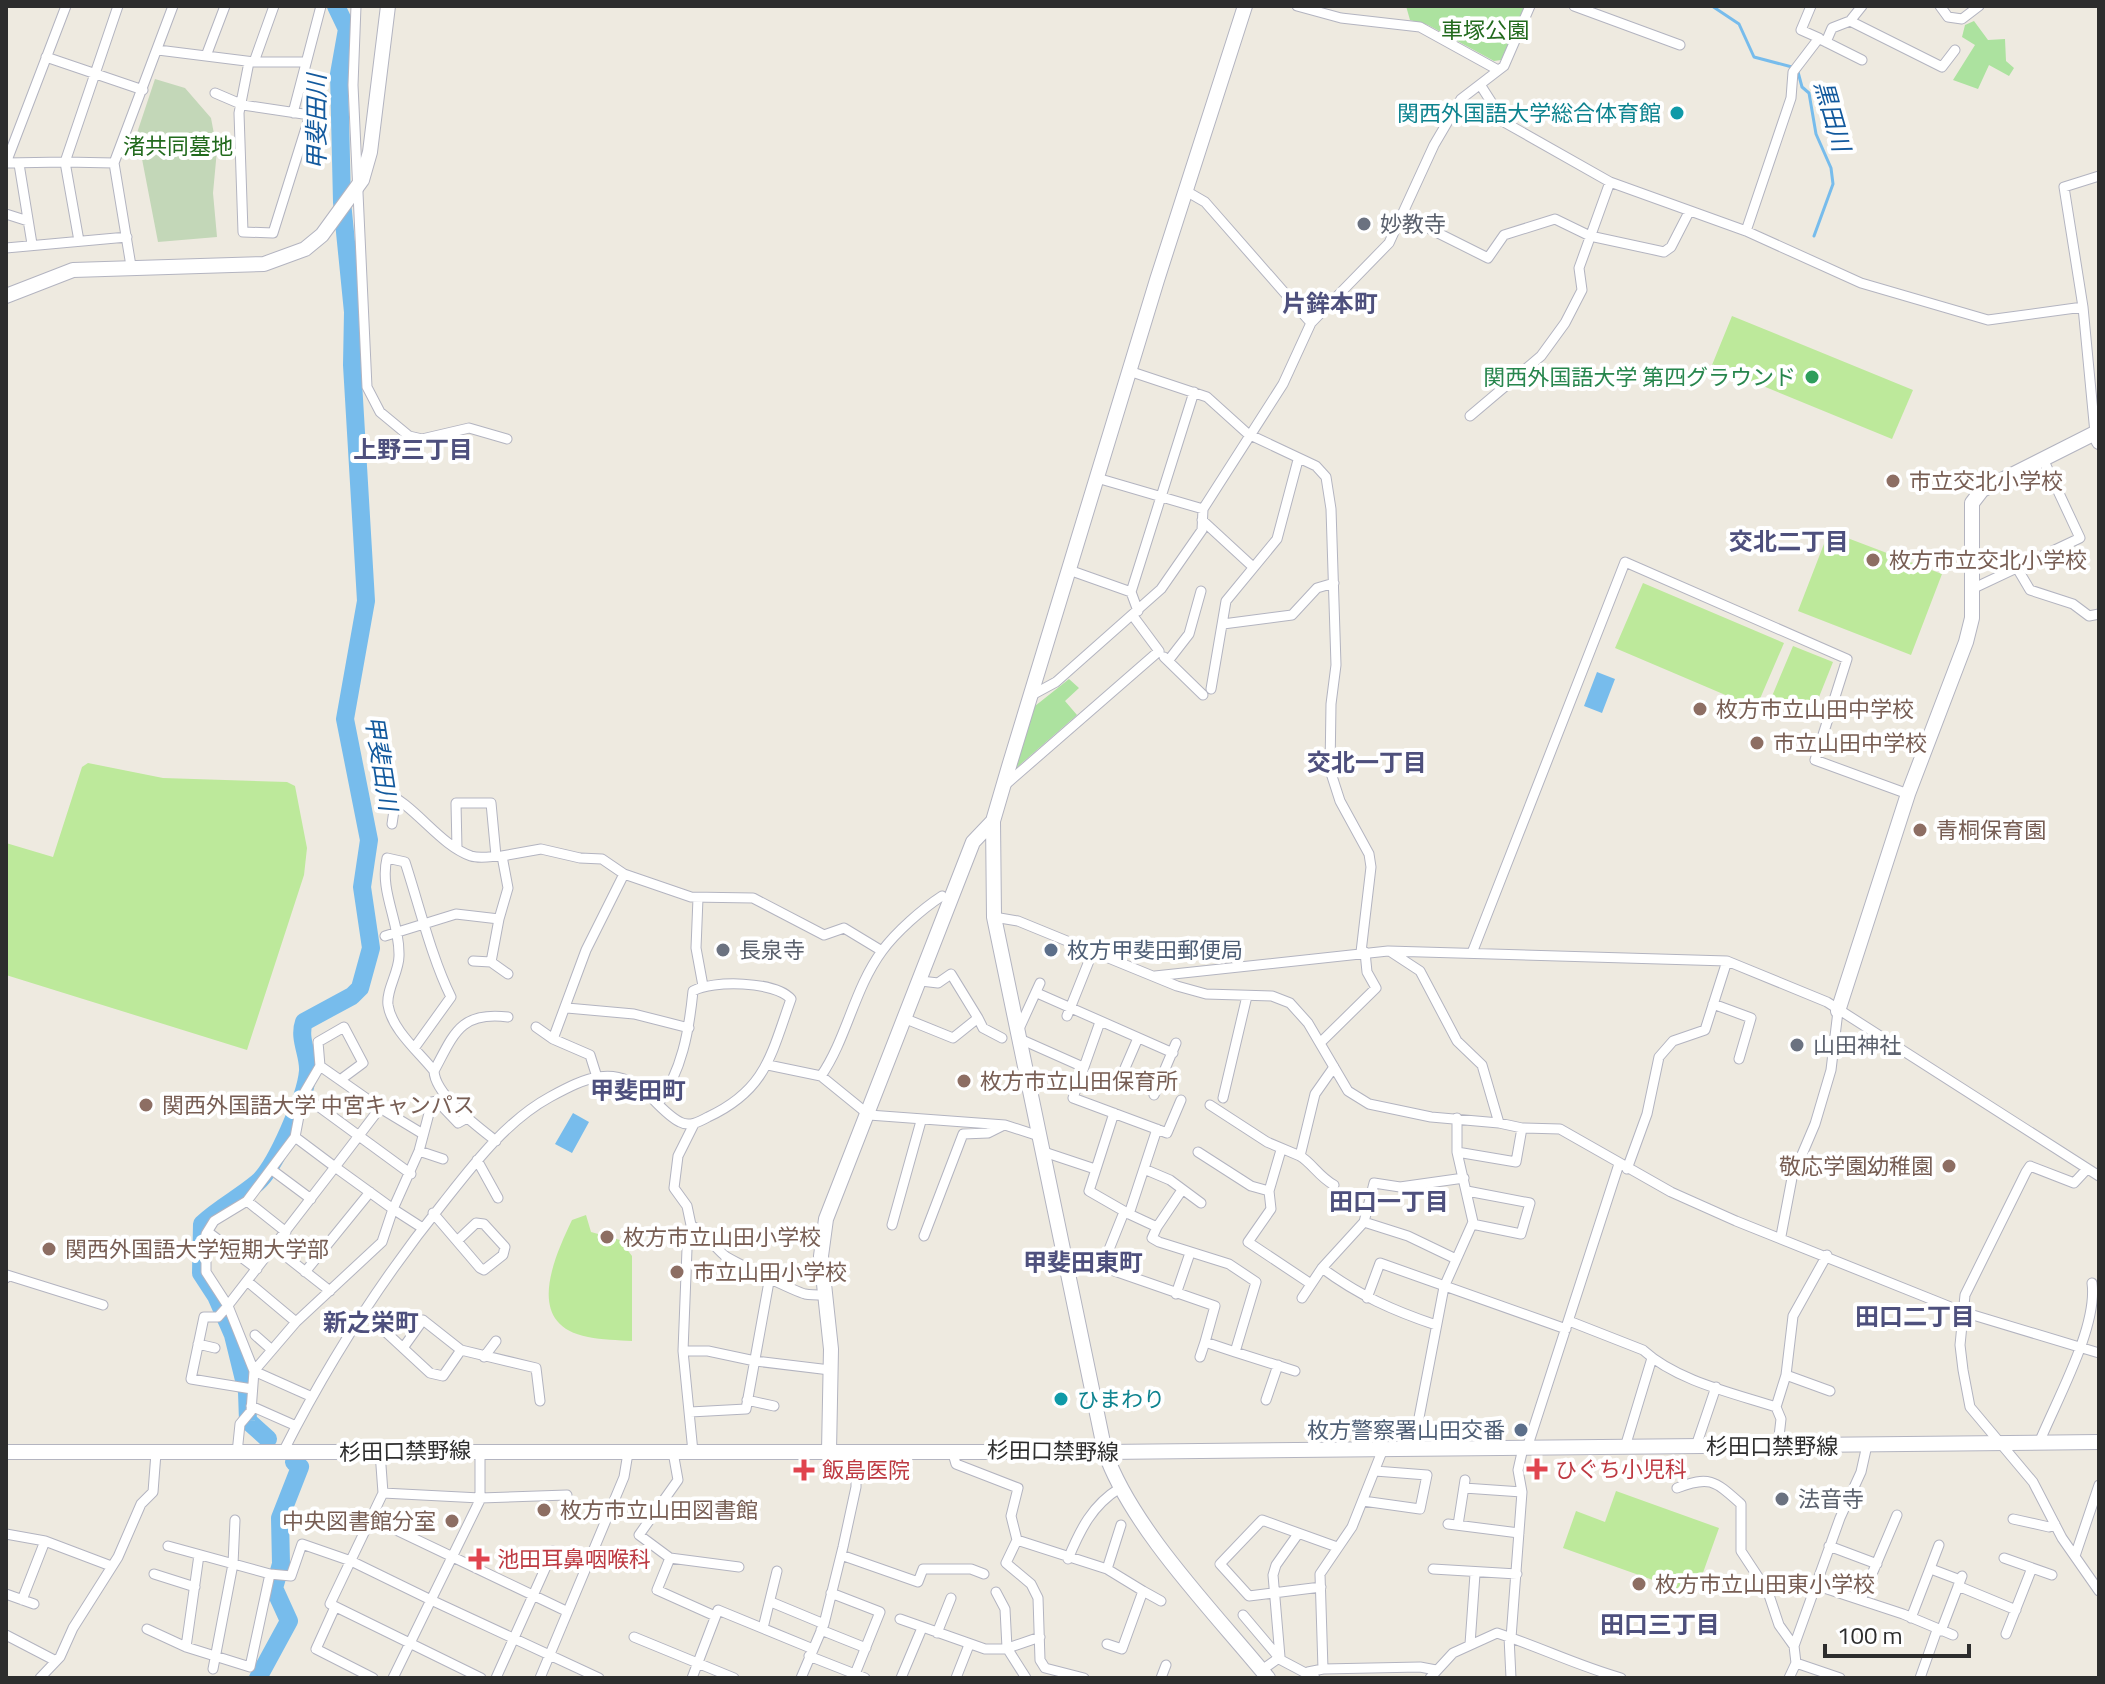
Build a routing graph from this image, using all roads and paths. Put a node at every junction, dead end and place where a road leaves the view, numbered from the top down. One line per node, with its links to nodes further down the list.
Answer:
1 (66, 6): 23 (street)
2 (118, 6): 28 (street)
3 (173, 6): 20 (street)
4 (225, 6): 22 (street)
5 (274, 6): 25 (street)
6 (321, 6): 26 (street)
7 (356, 6): 40 (street)
8 (388, 6): 40 (street)
9 (1245, 6): 41 (street)
10 (1297, 6): 27 (street)
11 (1530, 6): 27 (street)
12 (1574, 6): 19 (street)
13 (1811, 6): 18 (street)
14 (1862, 6): 17 (street)
15 (1940, 6): 16 (street)
16 (1979, 6)
17 (1850, 21): 18 (street); 21 (street)
18 (1822, 40): 24 (street); 46 (street)
19 (1680, 45)
20 (158, 50): 22 (street); 30 (street)
21 (1955, 50)
22 (206, 56): 25 (street)
23 (46, 57): 28 (street); 35 (street)
24 (1862, 60)
25 (252, 62): 26 (street); 32 (street)
26 (306, 62): 33 (street)
27 (1498, 70): 29 (street)
28 (94, 74): 30 (street); 34 (street)
29 (1481, 86): 39 (street); 44 (street)
30 (143, 90): 36 (street)
31 (215, 93): 32 (street)
32 (243, 105): 33 (street); 33 (street)
33 (293, 113)
34 (65, 162): 36 (street); 37 (street); 49 (street)
35 (6, 163): 37 (street)
36 (114, 163): 48 (street)
37 (19, 164): 45 (street)
38 (2099, 176): 54 (street)
39 (1610, 182): 42 (street); 47 (street)
40 (357, 186): 52 (street); 61 (street)
41 (1186, 191): 55 (street); 56 (street)
42 (1689, 212): 46 (street); 47 (street)
43 (6, 214): 45 (street)
44 (1404, 216): 47 (street); 55 (street)
45 (28, 221): 50 (street)
46 (1746, 231): 54 (street)
47 (1590, 236): 58 (street)
48 (127, 237): 49 (street); 52 (street)
49 (79, 241): 50 (street)
50 (32, 244): 51 (street)
51 (6, 248)
52 (131, 266): 53 (street)
53 (6, 296)
54 (2083, 307): 60 (street)
55 (1311, 323): 59 (street)
56 (1129, 371): 57 (street); 64 (street)
57 (1194, 392): 59 (street); 65 (street)
58 (1470, 416)
59 (1248, 434): 63 (street); 66 (street)
60 (2097, 437): 62 (street)
61 (507, 439)
62 (2043, 459): 69 (street); 72 (street)
63 (1298, 460): 68 (street); 71 (street)
64 (1097, 478): 65 (street); 70 (street)
65 (1161, 495): 66 (street); 74 (street)
66 (1203, 509): 67 (street)
67 (1202, 520): 68 (street); 75 (street)
68 (1253, 567): 77 (street)
69 (2017, 568): 72 (street); 76 (street)
70 (1069, 570): 74 (street); 80 (street)
71 (1334, 583): 77 (street); 100 (street)
72 (1972, 589): 83 (street)
73 (1201, 591): 79 (street)
74 (1131, 592): 75 (street)
75 (1136, 614): 78 (street); 80 (street)
76 (2099, 614)
77 (1223, 624): 79 (street)
78 (1159, 651): 79 (street); 81 (street)
79 (1168, 661)
80 (1032, 695): 81 (street)
81 (1004, 786): 85 (street)
82 (380, 789): 84 (street)
83 (1908, 794): 101 (street); 112 (street)
84 (396, 797): 86 (street); 87 (street)
85 (993, 821): 91 (street); 92 (street)
86 (392, 824)
87 (457, 849): 88 (street); 88 (street)
88 (499, 856): 89 (street); 93 (street)
89 (624, 874): 90 (street); 111 (street)
90 (698, 898): 97 (street); 108 (street)
91 (947, 898): 97 (street); 107 (street)
92 (994, 917): 98 (street); 120 (street)
93 (499, 919): 94 (street); 104 (street)
94 (426, 923): 95 (street); 95 (street); 125 (street)
95 (397, 932): 96 (street); 125 (street)
96 (385, 936)
97 (882, 951): 133 (street)
98 (1093, 951): 106 (street); 113 (street)
99 (1388, 951): 100 (street); 101 (street); 148 (street)
100 (1363, 952): 106 (street); 124 (street)
101 (1472, 953): 103 (street)
102 (473, 961): 104 (street)
103 (1727, 961): 110 (street); 112 (street)
104 (491, 962): 105 (street)
105 (508, 974)
106 (1154, 976): 109 (street)
107 (921, 981): 115 (street); 116 (street)
108 (703, 986): 119 (street); 127 (street)
109 (1247, 996): 124 (street); 138 (street)
110 (1713, 1004): 126 (street); 166 (street)
111 (567, 1008): 119 (street); 123 (street)
112 (1838, 1011): 170 (street); 196 (street)
113 (1068, 1012): 117 (street); 120 (street)
114 (508, 1017): 131 (street)
115 (978, 1018): 116 (street); 121 (street)
116 (906, 1019): 144 (street)
117 (1100, 1022): 122 (street); 129 (street)
118 (536, 1027): 123 (street)
119 (689, 1028): 140 (street)
120 (1019, 1035): 129 (street); 155 (street)
121 (1002, 1038)
122 (1138, 1038): 135 (street); 137 (street)
123 (553, 1039): 132 (street)
124 (1320, 1043): 130 (street)
125 (415, 1047): 131 (street)
126 (1739, 1059)
127 (768, 1065): 133 (street); 149 (street)
128 (320, 1066): 134 (street); 134 (street); 136 (street)
129 (1083, 1067): 143 (street)
130 (1334, 1067): 146 (street); 163 (street)
131 (434, 1071): 145 (street)
132 (596, 1074): 140 (street); 157 (street)
133 (821, 1076): 144 (street)
134 (340, 1080): 142 (street)
135 (1119, 1082)
136 (303, 1095): 154 (street); 156 (street)
137 (1154, 1095)
138 (1223, 1098)
139 (1181, 1100): 152 (street)
140 (658, 1104): 149 (street)
141 (1210, 1105): 158 (street)
142 (380, 1108): 153 (street); 154 (street)
143 (1114, 1113): 152 (street); 168 (street)
144 (869, 1115): 147 (street); 215 (street)
145 (467, 1118): 153 (street); 157 (street)
146 (1457, 1118): 148 (street); 162 (street)
147 (921, 1121): 150 (street); 190 (street)
148 (1499, 1123): 151 (street)
149 (694, 1124): 189 (street)
150 (1005, 1125): 155 (street); 195 (street)
151 (1522, 1128): 162 (street); 166 (street)
152 (1157, 1129): 169 (street)
153 (423, 1134): 159 (street)
154 (359, 1136): 167 (street); 172 (street)
155 (1039, 1136): 160 (street)
156 (295, 1137): 167 (street); 171 (street)
157 (496, 1141): 165 (street)
158 (1281, 1150): 163 (street); 177 (street)
159 (419, 1151): 164 (street); 172 (street)
160 (1044, 1152): 168 (street); 202 (street)
161 (1198, 1152): 177 (street)
162 (1457, 1152): 174 (street)
163 (1300, 1156): 175 (street)
164 (443, 1159)
165 (477, 1160): 180 (street); 185 (street)
166 (1623, 1166): 196 (street); 224 (street)
167 (335, 1167): 179 (street); 181 (street)
168 (1095, 1169): 186 (street)
169 (1144, 1169): 176 (street); 186 (street)
170 (2087, 1169): 173 (street); 221 (street)
171 (272, 1170): 181 (street); 182 (street)
172 (411, 1174): 184 (street)
173 (2099, 1176)
174 (1464, 1178): 178 (street); 187 (street)
175 (1334, 1185)
176 (1182, 1190): 183 (street); 192 (street)
177 (1269, 1191): 211 (street)
178 (1467, 1191): 188 (street); 188 (street)
179 (370, 1192): 184 (street); 206 (street)
180 (498, 1198)
181 (311, 1199): 194 (street)
182 (247, 1201): 193 (street); 194 (street)
183 (1201, 1203)
184 (393, 1209): 191 (street); 213 (street)
185 (433, 1213): 191 (street); 197 (street)
186 (1126, 1213): 192 (street); 203 (street)
187 (1364, 1222): 201 (street); 204 (street)
188 (1472, 1224): 201 (street)
189 (691, 1225): 207 (street); 234 (street)
190 (892, 1225)
191 (421, 1227): 220 (street)
192 (1157, 1227): 199 (street)
193 (208, 1232): 205 (street); 219 (street)
194 (286, 1232): 198 (street)
195 (924, 1236)
196 (1781, 1236): 200 (street)
197 (457, 1241): 197 (street)
198 (274, 1247): 205 (street); 206 (street)
199 (1190, 1253): 214 (street); 235 (street)
200 (1827, 1255): 221 (street); 247 (street)
201 (1456, 1259): 212 (street)
202 (1065, 1260): 203 (street); 279 (street)
203 (1102, 1267): 214 (street)
204 (1322, 1268): 211 (street); 217 (street)
205 (257, 1269): 209 (street)
206 (305, 1272): 213 (street)
207 (770, 1276): 215 (street); 241 (street)
208 (6, 1278): 218 (street)
209 (247, 1281): 219 (street); 222 (street)
210 (2092, 1283): 231 (street)
211 (1311, 1284): 216 (street)
212 (1444, 1287): 217 (street); 223 (street); 224 (street)
213 (330, 1291): 222 (street)
214 (1176, 1294): 227 (street)
215 (824, 1295): 244 (street)
216 (1302, 1298)
217 (1367, 1298): 223 (street)
218 (103, 1305)
219 (227, 1307): 228 (street); 245 (street)
220 (363, 1311): 230 (street); 251 (street)
221 (1963, 1312): 231 (street); 262 (street)
222 (296, 1322): 232 (street)
223 (1436, 1325): 269 (street)
224 (1568, 1325): 240 (street); 267 (street)
225 (255, 1335): 232 (street)
226 (496, 1341): 238 (street)
227 (1205, 1342): 235 (street); 239 (street)
228 (198, 1344): 229 (street); 249 (street)
229 (215, 1348)
230 (403, 1348): 233 (street); 233 (street)
231 (2078, 1348): 236 (street); 261 (street)
232 (272, 1350): 245 (street)
233 (461, 1350): 238 (street)
234 (683, 1351): 241 (street); 257 (street)
235 (1235, 1352): 242 (street)
236 (2099, 1353)
237 (536, 1356): 243 (street)
238 (484, 1357): 243 (street)
239 (1200, 1357)
240 (1652, 1358): 248 (street); 266 (street)
241 (755, 1361): 244 (street); 252 (street)
242 (1278, 1365): 246 (street); 253 (street)
243 (536, 1368): 254 (street)
244 (830, 1370): 272 (street)
245 (254, 1371): 249 (street); 251 (street)
246 (1295, 1371)
247 (1786, 1375): 250 (street); 256 (street)
248 (1716, 1387): 256 (street); 265 (street)
249 (249, 1388): 258 (street)
250 (1830, 1391)
251 (310, 1396): 259 (street)
252 (747, 1400): 255 (street); 257 (street)
253 (1266, 1400)
254 (540, 1401)
255 (774, 1406)
256 (1776, 1407): 263 (street)
257 (690, 1412): 278 (street)
258 (249, 1413): 259 (street); 281 (street)
259 (294, 1425): 275 (street)
260 (2099, 1442): 261 (street, 杉田口禁野線)
261 (2039, 1443): 262 (street, 杉田口禁野線)
262 (2000, 1444): 264 (street, 杉田口禁野線); 296 (street)
263 (1778, 1445): 264 (street, 杉田口禁野線); 265 (street, 杉田口禁野線)
264 (1867, 1445): 305 (street)
265 (1696, 1446): 266 (street, 杉田口禁野線)
266 (1625, 1447): 267 (street, 杉田口禁野線)
267 (1525, 1448): 269 (street, 杉田口禁野線); 287 (street)
268 (1383, 1449): 269 (street, 杉田口禁野線); 279 (street, 杉田口禁野線); 283 (street)
269 (1413, 1449)
270 (480, 1450): 276 (street, 杉田口禁野線); 282 (street, 杉田口禁野線); 290 (street)
271 (952, 1450): 273 (street, 杉田口禁野線); 279 (street, 杉田口禁野線); 301 (street)
272 (829, 1451): 273 (street, 杉田口禁野線); 278 (street, 杉田口禁野線)
273 (856, 1451): 309 (street)
274 (6, 1452): 280 (street, 杉田口禁野線)
275 (283, 1452): 276 (street, 杉田口禁野線); 281 (street, 杉田口禁野線)
276 (380, 1452): 288 (street)
277 (673, 1452): 278 (street, 杉田口禁野線); 282 (street, 杉田口禁野線); 312 (street)
278 (693, 1452)
279 (1105, 1452): 285 (street)
280 (156, 1453): 281 (street, 杉田口禁野線); 318 (street)
281 (237, 1453)
282 (628, 1453): 351 (street)
283 (1375, 1471): 291 (street); 291 (street)
284 (2099, 1485): 310 (street)
285 (1120, 1488): 314 (street); 387 (street)
286 (1677, 1488): 373 (street)
287 (1522, 1492): 298 (street); 298 (street)
288 (383, 1493): 290 (street); 293 (street)
289 (567, 1495): 290 (street)
290 (480, 1498): 311 (street)
291 (1363, 1501): 306 (street)
292 (1897, 1515): 317 (street)
293 (371, 1518): 311 (street); 315 (street)
294 (2013, 1519): 296 (street)
295 (235, 1520): 316 (street)
296 (2055, 1524): 310 (street)
297 (1121, 1525): 321 (street)
298 (1519, 1533): 329 (street)
299 (6, 1534): 302 (street)
300 (1298, 1534): 306 (street); 336 (street); 336 (street)
301 (1017, 1540): 314 (street); 366 (street)
302 (45, 1541): 318 (street); 343 (street)
303 (1939, 1545): 323 (street)
304 (168, 1546): 308 (street)
305 (1829, 1546): 317 (street); 332 (street)
306 (1337, 1547): 334 (street)
307 (553, 1551): 341 (street)
308 (199, 1555): 316 (street); 333 (street)
309 (841, 1555): 327 (street); 339 (street)
310 (2075, 1556): 337 (street)
311 (450, 1557): 341 (street); 344 (street)
312 (670, 1558): 319 (street); 353 (street)
313 (2004, 1558): 320 (street)
314 (1068, 1559): 321 (street)
315 (351, 1561): 326 (street); 344 (street); 349 (street)
316 (233, 1564): 326 (street); 379 (street)
317 (1877, 1564): 345 (street)
318 (111, 1566): 381 (street)
319 (739, 1567)
320 (2032, 1568): 330 (street); 350 (street)
321 (1107, 1569): 335 (street)
322 (1433, 1569): 328 (street)
323 (1931, 1569): 331 (street); 354 (street)
324 (777, 1571): 347 (street)
325 (154, 1574): 333 (street)
326 (274, 1574): 379 (street)
327 (984, 1574)
328 (1475, 1574): 329 (street); 371 (street)
329 (1517, 1574): 367 (street)
330 (2052, 1575)
331 (1960, 1581): 350 (street); 360 (street)
332 (1815, 1585): 345 (street); 373 (street)
333 (195, 1587): 374 (street)
334 (1321, 1587): 336 (street); 386 (street)
335 (1143, 1591): 346 (street); 370 (street)
336 (1277, 1591): 380 (street)
337 (2099, 1591)
338 (996, 1592): 376 (street)
339 (831, 1593): 356 (street); 375 (street)
340 (6, 1594): 343 (street)
341 (532, 1596): 351 (street); 368 (street)
342 (951, 1598): 361 (street)
343 (22, 1600): 348 (street)
344 (431, 1600): 368 (street); 369 (street)
345 (1861, 1600): 354 (street)
346 (1161, 1601)
347 (771, 1602): 356 (street); 357 (street)
348 (34, 1604)
349 (335, 1607): 369 (street); 392 (street)
350 (2016, 1610): 362 (street)
351 (566, 1611): 378 (street)
352 (1243, 1615): 380 (street)
353 (715, 1616): 357 (street); 383 (street)
354 (1911, 1618): 360 (street)
355 (900, 1619): 358 (street)
356 (823, 1627): 375 (street); 377 (street)
357 (763, 1628): 377 (street)
358 (922, 1628): 361 (street); 401 (street)
359 (147, 1629): 374 (street)
360 (1939, 1631): 364 (street); 410 (street)
361 (937, 1633): 372 (street)
362 (2006, 1634)
363 (6, 1635): 381 (street)
364 (1953, 1635)
365 (634, 1637): 383 (street)
366 (1040, 1637): 376 (street); 404 (street)
367 (1510, 1637): 371 (street); 406 (street); 407 (street)
368 (513, 1638): 378 (street); 395 (street)
369 (410, 1644): 393 (street); 394 (street)
370 (1107, 1644)
371 (1470, 1644): 388 (street)
372 (969, 1645): 376 (street); 402 (street)
373 (1794, 1646): 382 (street)
374 (186, 1647): 379 (street)
375 (866, 1648): 390 (street)
376 (1007, 1648): 403 (street)
377 (811, 1652): 390 (street); 400 (street)
378 (550, 1656): 396 (street); 397 (street)
379 (215, 1657): 385 (street)
380 (1280, 1657): 387 (street); 389 (street)
381 (56, 1661): 391 (street)
382 (1796, 1663): 408 (street); 409 (street)
383 (698, 1664): 398 (street); 399 (street)
384 (1166, 1665): 405 (street)
385 (213, 1669)
386 (1323, 1669): 388 (street); 389 (street)
387 (1265, 1674)
388 (1433, 1674)
389 (1311, 1675)
390 (860, 1676)
391 (40, 1678)
392 (373, 1678)
393 (393, 1678)
394 (481, 1678)
395 (496, 1678)
396 (540, 1678)
397 (599, 1678)
398 (692, 1678)
399 (734, 1678)
400 (801, 1678)
401 (901, 1678)
402 (956, 1678)
403 (1026, 1678)
404 (1084, 1678)
405 (1161, 1678)
406 (1511, 1678)
407 (1621, 1678)
408 (1789, 1678)
409 (1840, 1678)
410 (1920, 1678)

